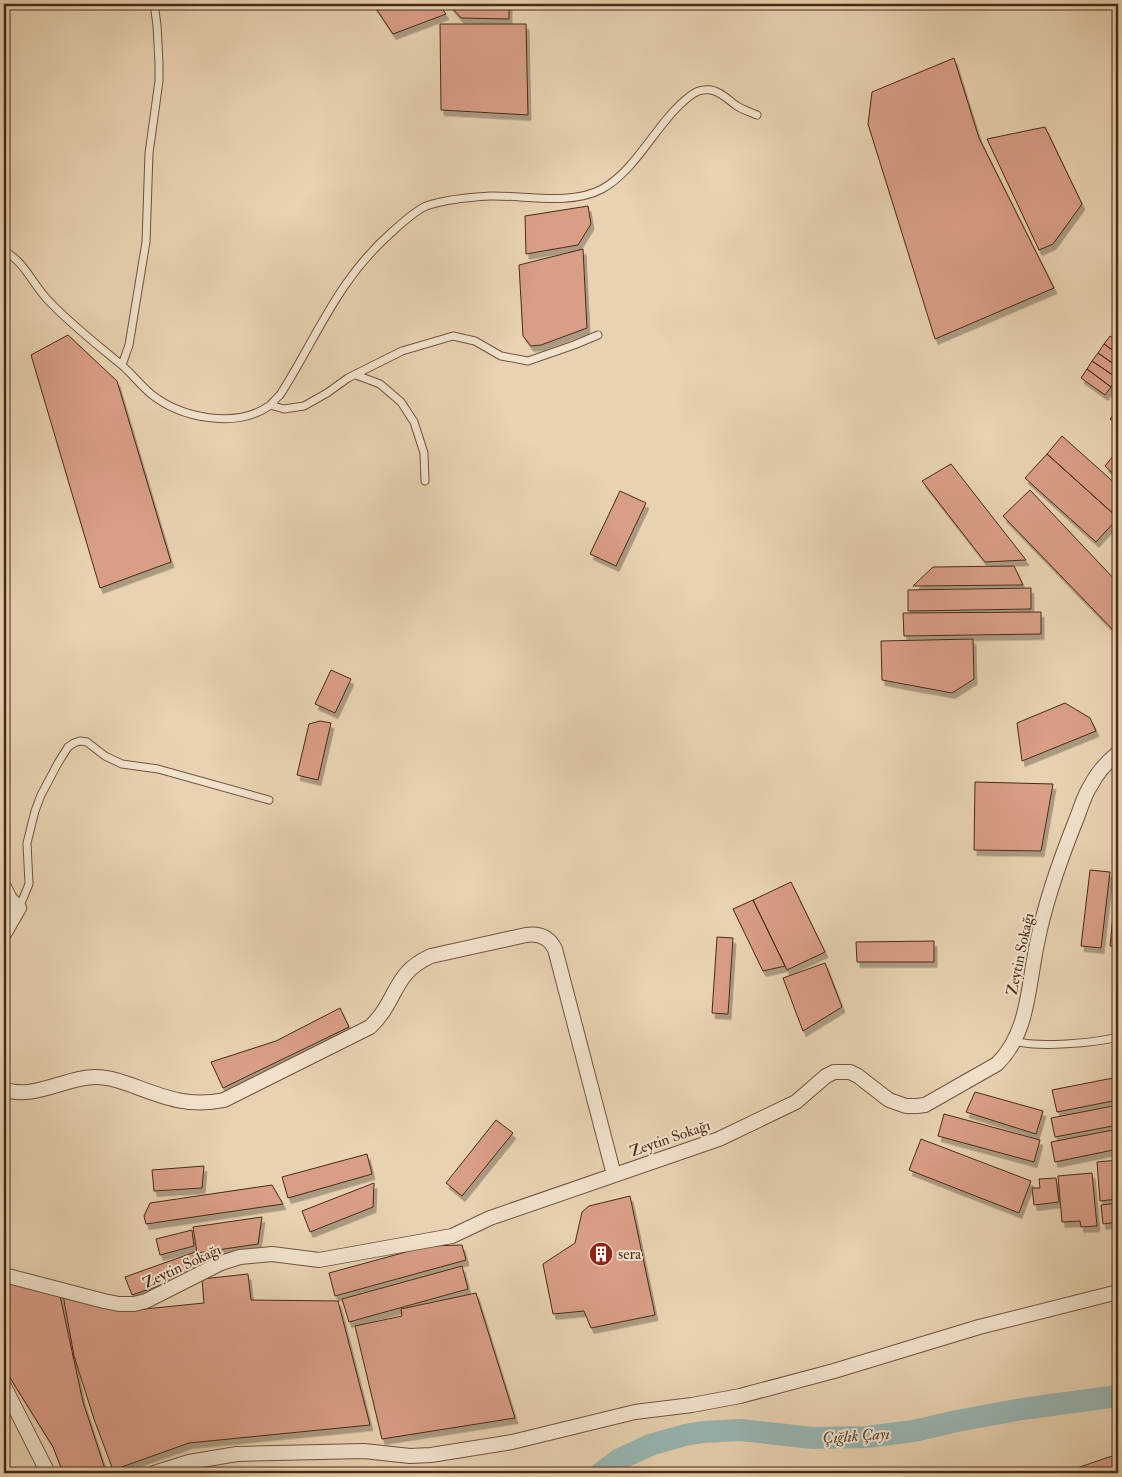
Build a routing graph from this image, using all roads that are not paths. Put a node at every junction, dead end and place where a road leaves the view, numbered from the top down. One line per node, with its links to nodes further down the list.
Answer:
1 (154, 4): 5 (lane)
2 (757, 115): 7 (lane)
3 (4, 251): 5 (lane)
4 (598, 335): 6 (lane)
5 (122, 365): 7 (lane)
6 (356, 375): 7 (lane); 8 (lane)
7 (270, 405)
8 (425, 480)
9 (1118, 754): 15 (street, Zeytin Sokağı)
10 (269, 800): 12 (lane)
11 (4, 887): 12 (street)
12 (19, 908): 13 (street)
13 (4, 934)
14 (1118, 1037): 15 (lane)
15 (1015, 1041): 17 (street, Zeytin Sokağı)
16 (4, 1089): 17 (street)
17 (614, 1175): 18 (street, Zeytin Sokağı)
18 (4, 1275)
19 (1118, 1292): 22 (street)
20 (4, 1386): 21 (street)
21 (48, 1473)
22 (154, 1473)

